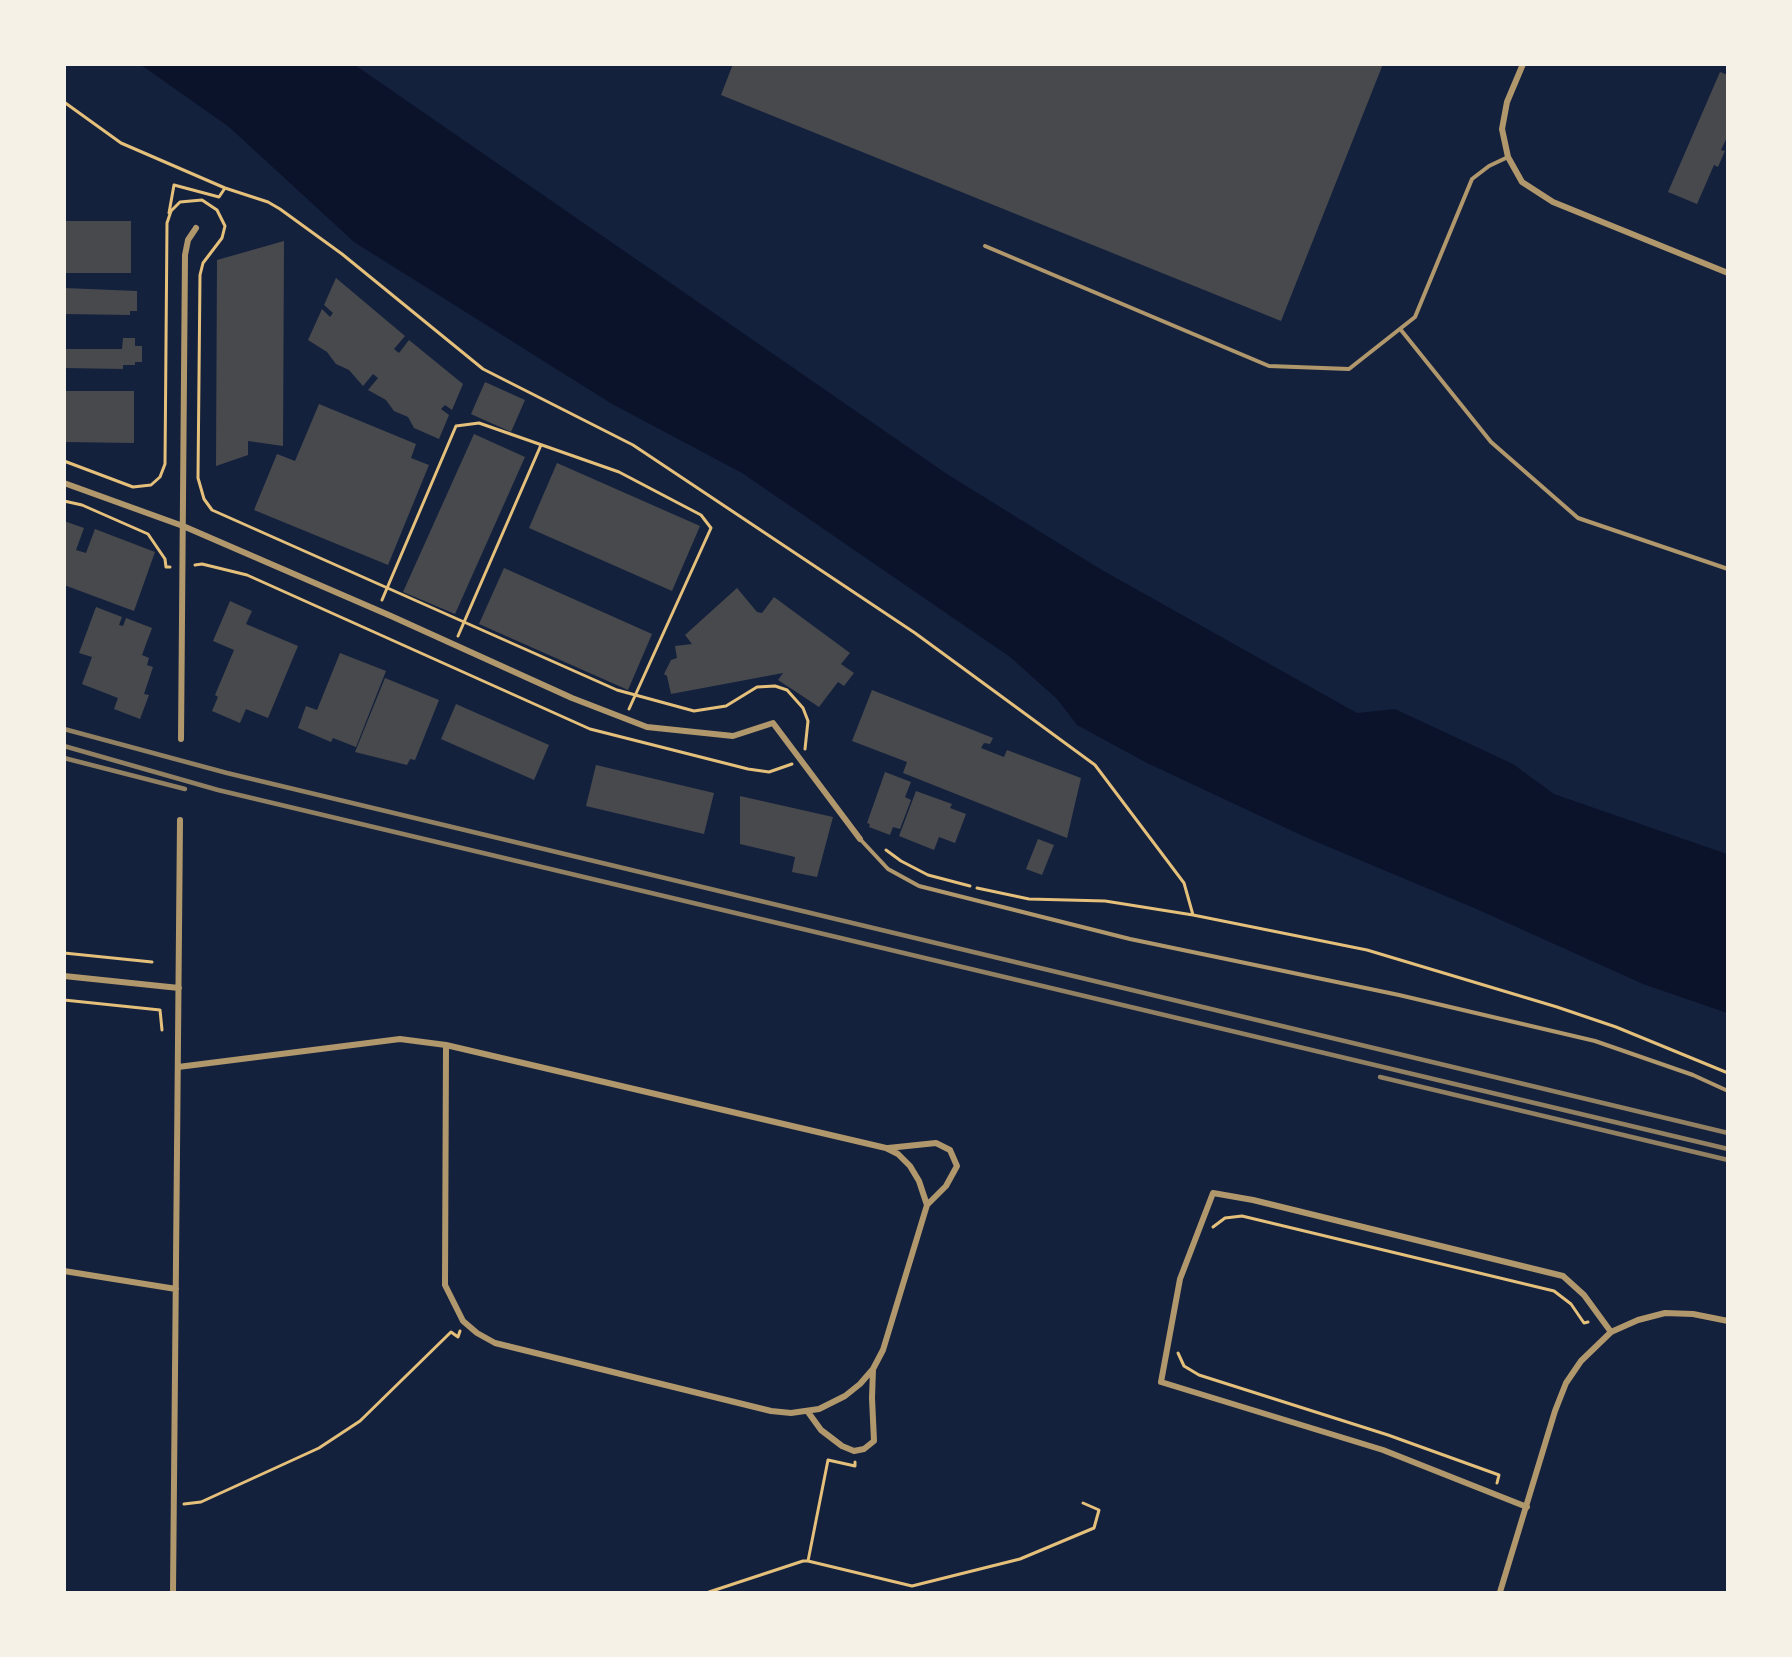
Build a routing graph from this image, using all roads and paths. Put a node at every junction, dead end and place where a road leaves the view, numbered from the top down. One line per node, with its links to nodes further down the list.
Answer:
1 (1523, 64): 3 (street)
2 (64, 102): 4 (path)
3 (1508, 157): 8 (street); 9 (lane)
4 (225, 188): 5 (path); 28 (path)
5 (167, 223): 11 (path); 18 (path)
6 (196, 228): 14 (street)
7 (985, 246): 9 (lane)
8 (1728, 273)
9 (1401, 330): 17 (lane)
10 (541, 445): 18 (path); 20 (path); 22 (path)
11 (64, 461)
12 (64, 483): 14 (street)
13 (64, 501): 16 (path)
14 (183, 526): 19 (street); 24 (street)
15 (202, 564): 25 (path)
16 (166, 567)
17 (1728, 570)
18 (385, 589): 19 (path); 20 (path)
19 (378, 610): 21 (street)
20 (462, 622): 21 (path); 22 (path)
21 (456, 645): 23 (street)
22 (633, 695): 23 (path); 25 (path)
23 (626, 718): 25 (street)
24 (181, 739)
25 (801, 759): 27 (street)
26 (180, 820): 32 (street)
27 (860, 840): 28 (path); 38 (lane)
28 (1193, 915): 37 (path)
29 (64, 953): 30 (path)
30 (152, 962)
31 (64, 976): 32 (street)
32 (179, 988): 36 (street)
33 (64, 1000): 34 (path)
34 (162, 1030)
35 (446, 1045): 36 (street); 39 (street); 44 (street)
36 (178, 1067): 43 (street)
37 (1728, 1073)
38 (1728, 1091)
39 (886, 1148): 40 (street); 40 (street)
40 (927, 1205): 49 (street)
41 (1209, 1234): 45 (path)
42 (64, 1271): 43 (street)
43 (176, 1289): 54 (street)
44 (463, 1321): 50 (street); 54 (path)
45 (1602, 1321): 47 (street); 52 (street)
46 (1728, 1321): 47 (street)
47 (1611, 1332): 55 (street)
48 (1177, 1342): 52 (path)
49 (873, 1369): 50 (street); 50 (street)
50 (808, 1412)
51 (828, 1460): 56 (path)
52 (1494, 1494): 55 (street)
53 (1083, 1503): 56 (path)
54 (174, 1506): 57 (street)
55 (1527, 1507): 59 (street)
56 (808, 1561): 58 (path)
57 (173, 1593)
58 (710, 1593)
59 (1500, 1593)

